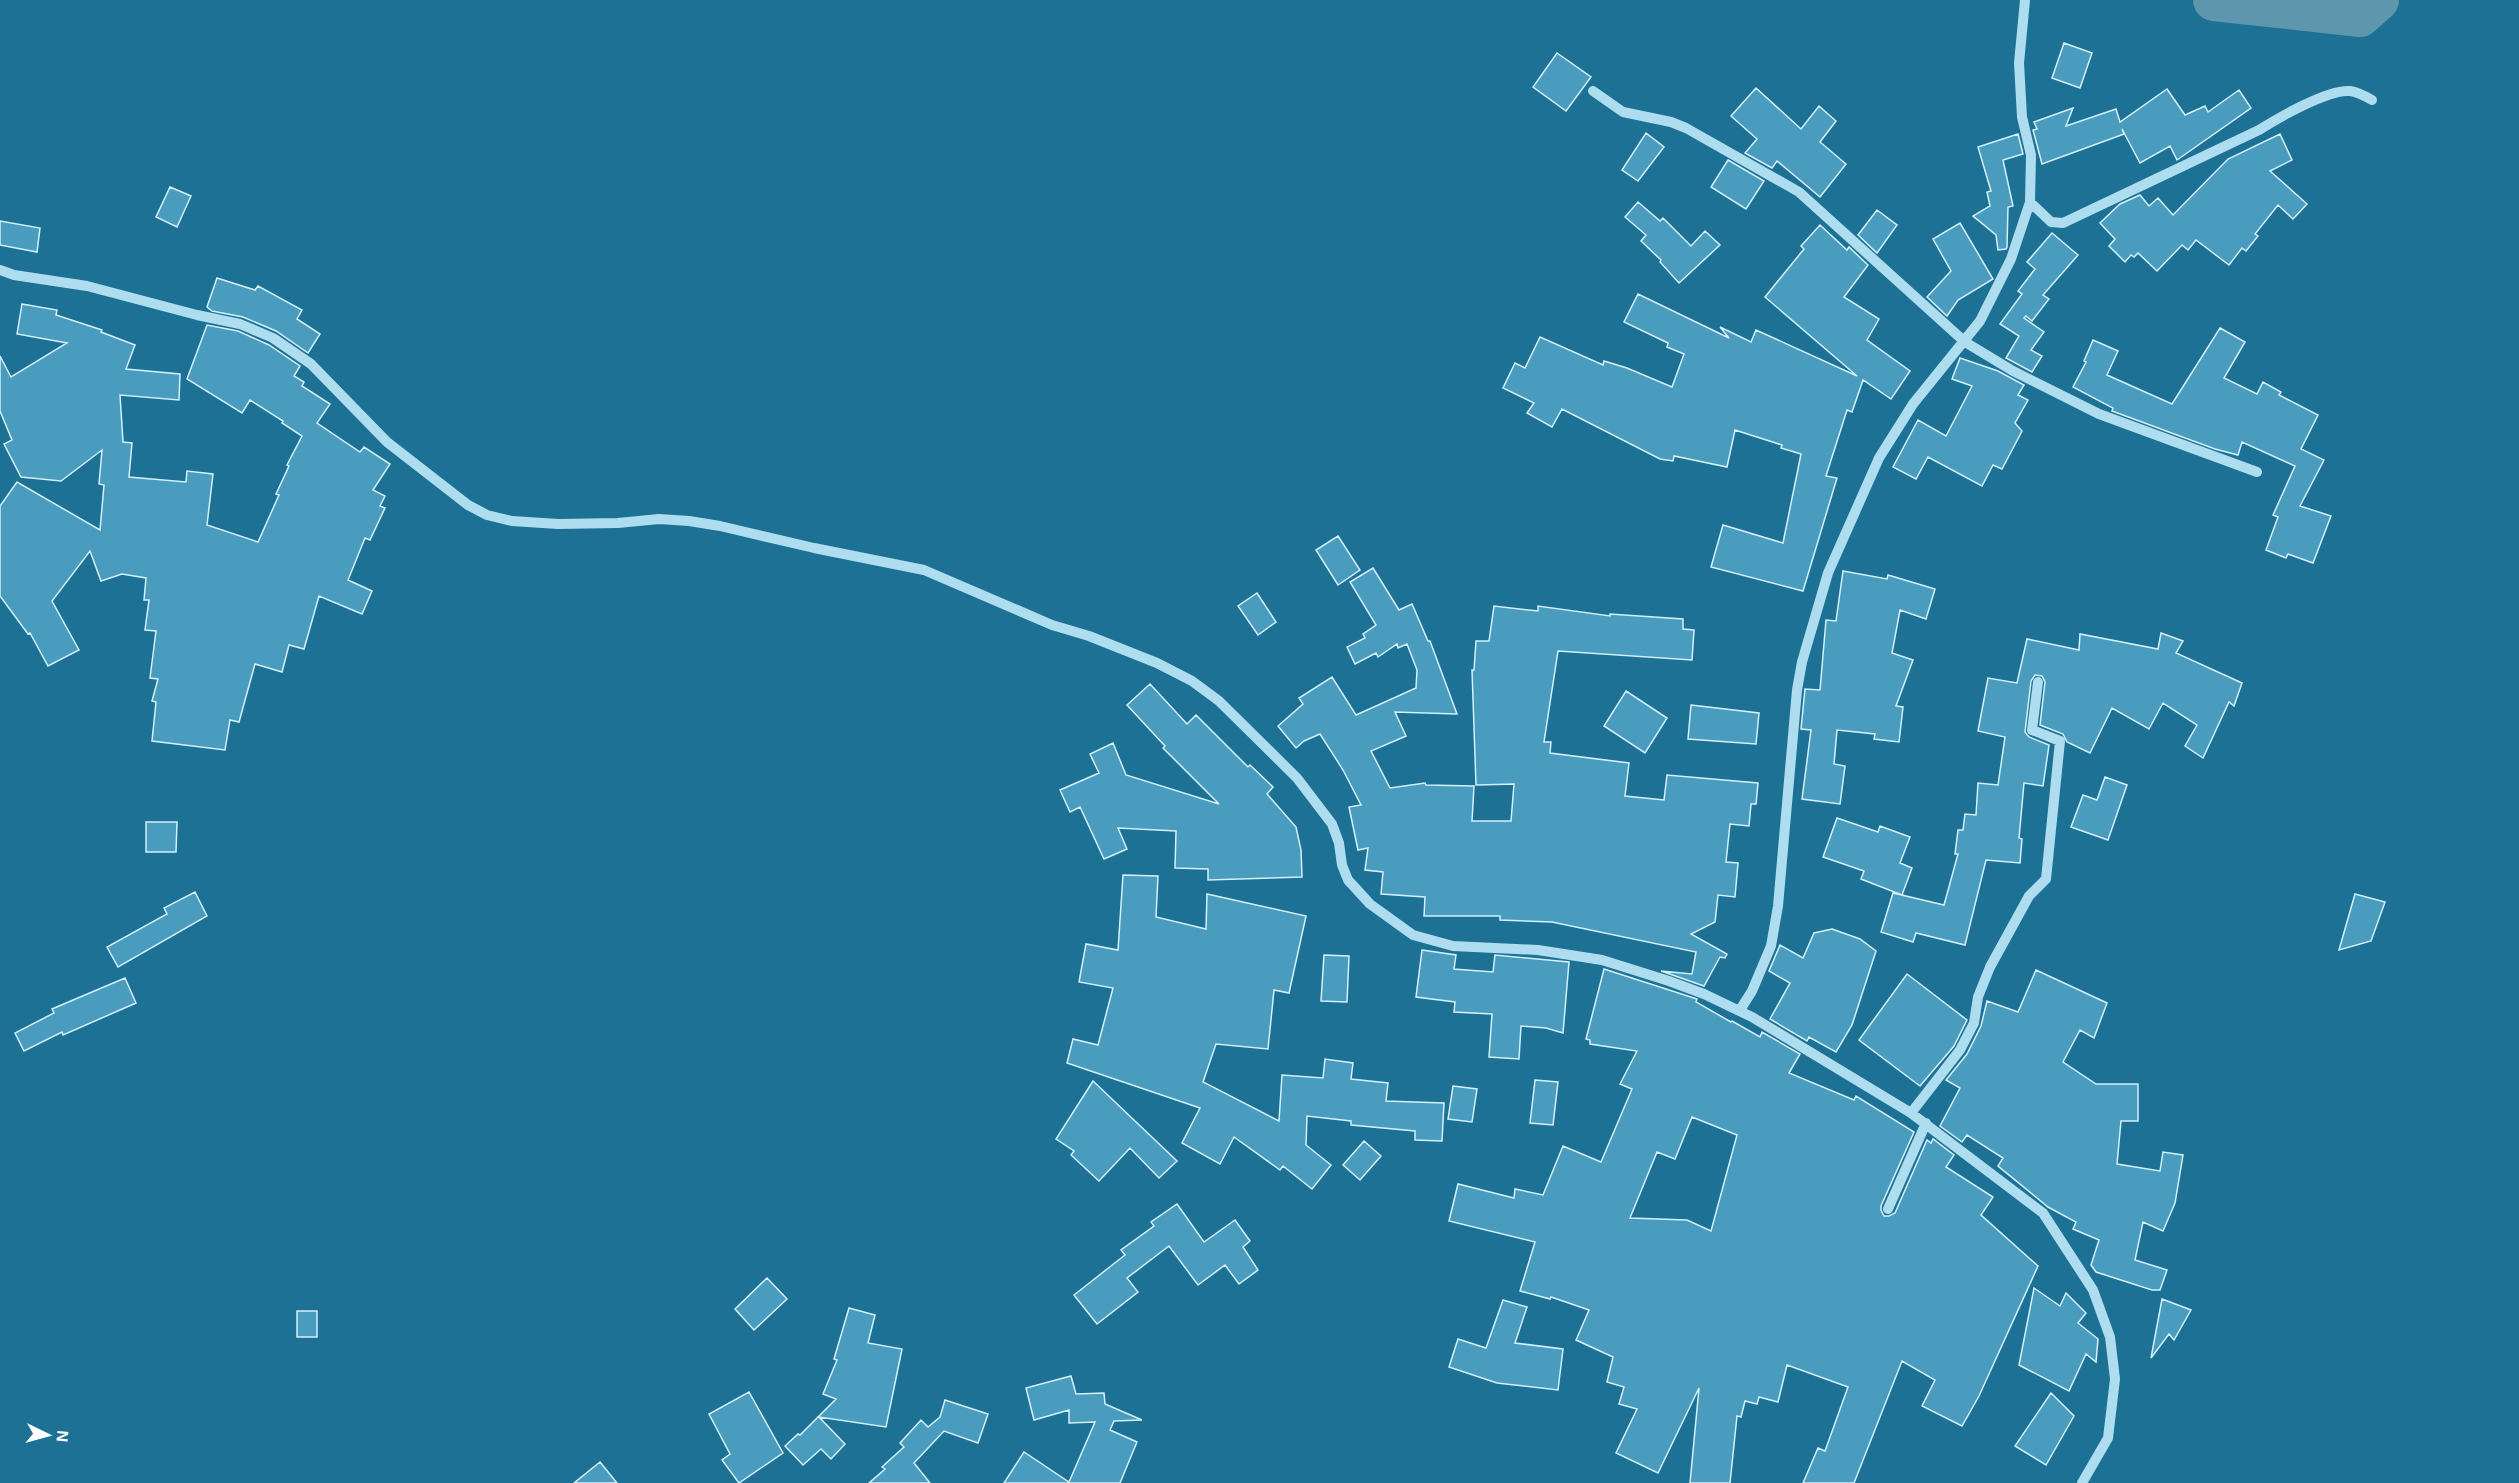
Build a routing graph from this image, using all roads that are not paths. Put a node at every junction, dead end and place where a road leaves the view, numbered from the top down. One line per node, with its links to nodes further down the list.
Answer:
1 (2025, 0): 4 (street)
2 (1593, 91): 6 (street)
3 (2372, 100): 4 (street)
4 (2030, 202): 6 (street)
5 (0, 270): 9 (street)
6 (1965, 342): 7 (street); 9 (street)
7 (2257, 472)
8 (2038, 682): 10 (street)
9 (1740, 1010): 10 (street)
10 (1911, 1113): 11 (street)
11 (1926, 1123): 12 (street); 13 (street)
12 (1888, 1209)
13 (2082, 1483)

